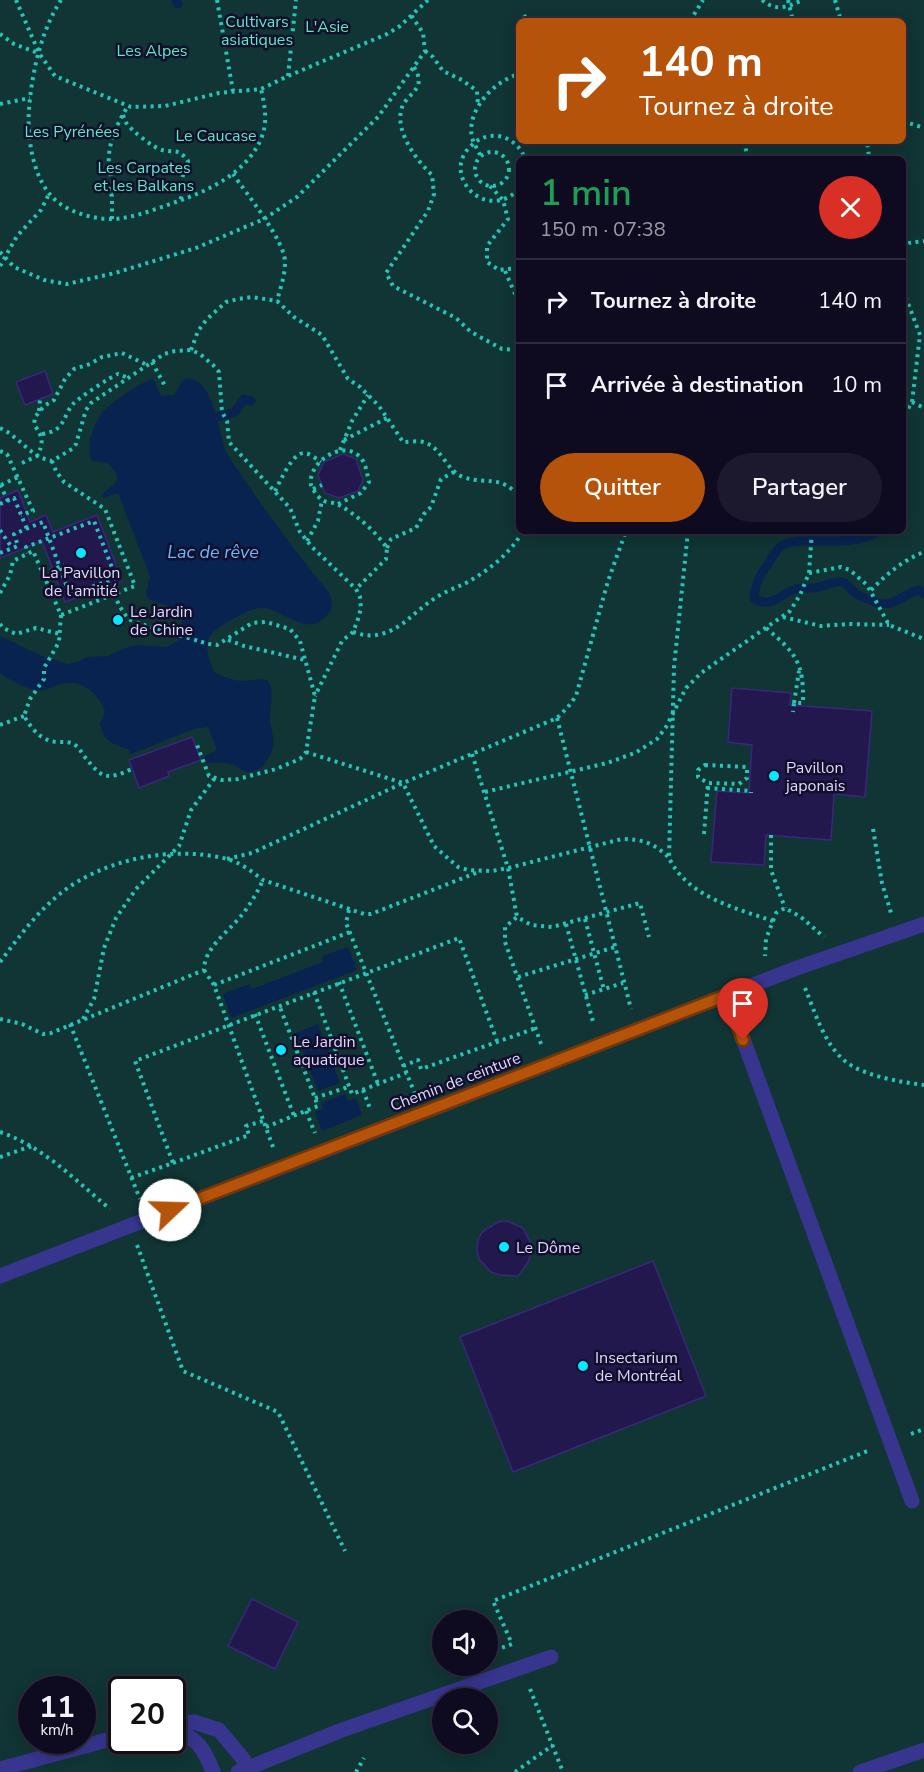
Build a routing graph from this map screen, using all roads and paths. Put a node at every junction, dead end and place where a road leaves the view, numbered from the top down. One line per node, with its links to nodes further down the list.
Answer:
1 (16, 0): 20 (path)
2 (61, 0): 20 (path)
3 (217, 0): 25 (path)
4 (296, 0): 23 (path)
5 (428, 0): 12 (path)
6 (703, 0): 15 (path)
7 (762, 0): 11 (path)
8 (788, 0): 11 (path)
9 (803, 0): 11 (path)
10 (835, 0): 17 (path)
11 (790, 6): 16 (path)
12 (411, 15): 19 (path); 23 (path)
13 (524, 15): 14 (path)
14 (526, 18)
15 (692, 18)
16 (792, 18)
17 (840, 18)
18 (0, 34): 20 (path)
19 (425, 51): 21 (path); 29 (path)
20 (39, 53): 26 (path); 28 (path)
21 (414, 67): 43 (path); 57 (path)
22 (516, 75): 29 (path)
23 (288, 76): 24 (path)
24 (261, 90): 25 (path); 36 (path)
25 (233, 91): 28 (path)
26 (30, 98): 27 (path); 39 (path)
27 (0, 104)
28 (128, 106): 30 (path)
29 (478, 107): 33 (path)
30 (123, 115): 41 (path); 42 (path)
31 (906, 122): 32 (path)
32 (924, 128)
33 (474, 143): 34 (path); 35 (path); 40 (path)
34 (480, 155): 37 (path); 37 (path)
35 (523, 156)
36 (233, 174): 41 (path); 43 (path)
37 (490, 186): 40 (path)
38 (516, 192): 40 (path)
39 (49, 194): 42 (path); 47 (path)
40 (503, 200): 50 (path)
41 (180, 201): 42 (path)
42 (112, 219)
43 (264, 219): 47 (path); 54 (path)
44 (924, 242): 45 (path)
45 (906, 246)
46 (0, 252): 47 (path)
47 (4, 258): 48 (path)
48 (0, 266)
49 (516, 269): 50 (path)
50 (505, 271): 51 (path)
51 (516, 296)
52 (516, 296): 55 (path)
53 (906, 298): 64 (path)
54 (277, 301): 56 (path); 62 (path)
55 (516, 313)
56 (191, 350): 58 (path); 83 (path)
57 (516, 351)
58 (152, 362): 59 (path); 61 (path)
59 (147, 365): 60 (path); 66 (path)
60 (129, 378): 70 (path); 75 (path)
61 (165, 386)
62 (369, 395): 68 (path); 71 (path)
63 (40, 399): 66 (path)
64 (912, 402): 65 (path); 67 (path)
65 (924, 408)
66 (39, 412): 70 (path)
67 (906, 412)
68 (387, 418): 71 (path); 78 (path)
69 (0, 428): 74 (path)
70 (42, 434): 74 (path)
71 (343, 440): 72 (path)
72 (340, 450): 76 (path); 88 (path)
73 (0, 451): 79 (path)
74 (37, 456): 75 (path); 77 (path)
75 (52, 461): 109 (path)
76 (321, 462): 82 (path); 83 (path)
77 (22, 464)
78 (454, 472): 84 (path); 99 (path)
79 (18, 477): 80 (path); 89 (path)
80 (1, 485): 86 (path)
81 (321, 485): 82 (path)
82 (313, 489): 85 (path)
83 (274, 491): 97 (path)
84 (516, 493)
85 (322, 500): 88 (path); 97 (path)
86 (8, 501): 87 (path); 89 (path)
87 (0, 504)
88 (338, 504): 99 (path)
89 (21, 515): 90 (path)
90 (27, 529): 96 (path); 98 (path)
91 (0, 530): 98 (path)
92 (521, 534): 115 (path)
93 (625, 534): 126 (path)
94 (688, 534): 123 (path)
95 (812, 534): 104 (path)
96 (49, 538): 102 (path); 103 (path); 103 (path)
97 (307, 541): 106 (path)
98 (12, 548): 101 (path)
99 (387, 548): 106 (path)
100 (924, 552): 108 (path)
101 (0, 553)
102 (28, 553): 105 (path); 107 (path)
103 (62, 566): 105 (path)
104 (809, 573): 108 (path); 111 (path)
105 (43, 574): 110 (path)
106 (356, 589): 115 (path)
107 (0, 592)
108 (872, 593): 113 (path)
109 (114, 594): 110 (path); 118 (path)
110 (61, 615): 116 (path)
111 (783, 617): 113 (path); 114 (path)
112 (0, 624): 116 (path)
113 (889, 625): 117 (path)
114 (766, 628): 120 (path); 123 (path)
115 (353, 632): 121 (path)
116 (60, 634): 125 (path)
117 (924, 639)
118 (228, 640): 119 (path); 119 (path)
119 (305, 660): 121 (path)
120 (800, 669): 122 (path); 122 (path)
121 (315, 696): 129 (path)
122 (794, 703): 124 (path)
123 (674, 710): 132 (path); 143 (path)
124 (793, 712)
125 (24, 716): 127 (path); 131 (path)
126 (557, 717): 130 (path); 132 (path)
127 (0, 725)
128 (196, 746): 133 (path)
129 (306, 753): 133 (path); 134 (path)
130 (472, 754): 134 (path); 136 (path)
131 (132, 769)
132 (571, 772): 136 (path); 141 (path)
133 (214, 779): 142 (path)
134 (403, 783): 144 (path); 146 (path)
135 (707, 785): 135 (path); 137 (path); 139 (path)
136 (485, 792): 145 (path)
137 (751, 793)
138 (873, 829): 157 (path)
139 (704, 834)
140 (771, 835): 148 (path)
141 (589, 846): 143 (path); 145 (path); 150 (path)
142 (173, 854): 144 (path); 163 (path); 179 (path)
143 (669, 858): 153 (path)
144 (227, 859): 147 (path)
145 (508, 868): 146 (path); 151 (path)
146 (481, 871): 149 (path)
147 (263, 880): 149 (path); 165 (path)
148 (785, 908): 153 (path); 160 (path)
149 (349, 910): 156 (path)
150 (606, 913): 152 (path); 158 (path); 159 (path)
151 (517, 917): 154 (path); 167 (path)
152 (585, 919): 154 (path); 161 (path)
153 (773, 921): 168 (path)
154 (566, 924): 162 (path)
155 (924, 924): 157 (lane, Chemin de ceinture)
156 (350, 932): 166 (path); 171 (path)
157 (897, 933): 160 (lane, Chemin de ceinture)
158 (649, 938)
159 (615, 947): 161 (path); 170 (path)
160 (838, 953): 164 (lane, Chemin de ceinture)
161 (594, 954): 162 (path); 172 (path)
162 (575, 960): 167 (path); 175 (path)
163 (0, 963)
164 (796, 968): 168 (lane, Chemin de ceinture); 190 (path)
165 (204, 970): 171 (path); 179 (path)
166 (366, 972): 169 (path); 184 (path); 187 (path)
167 (518, 977): 182 (path)
168 (763, 981): 174 (lane, Chemin de ceinture)
169 (339, 982): 173 (path); 189 (path)
170 (623, 983): 172 (path); 183 (path)
171 (214, 985): 181 (path)
172 (604, 990): 175 (path)
173 (314, 992): 176 (path); 191 (path)
174 (727, 995): 183 (lane, Chemin de ceinture); 207 (lane)
175 (585, 996): 185 (path)
176 (279, 1005): 177 (path); 192 (path)
177 (255, 1014): 181 (path); 194 (path)
178 (0, 1019): 180 (path)
179 (82, 1020): 180 (path)
180 (70, 1024): 202 (path)
181 (227, 1024): 195 (path); 200 (path)
182 (536, 1028): 184 (path); 186 (path)
183 (637, 1030): 185 (lane, Chemin de ceinture)
184 (497, 1041): 187 (path)
185 (599, 1045): 186 (lane, Chemin de ceinture)
186 (549, 1064): 193 (lane, Chemin de ceinture)
187 (403, 1066): 188 (path)
188 (406, 1073): 189 (path); 193 (path)
189 (378, 1084): 191 (path)
190 (924, 1085)
191 (348, 1087): 192 (path)
192 (315, 1098): 194 (path)
193 (422, 1113): 201 (lane, Chemin de ceinture)
194 (294, 1116): 196 (path)
195 (263, 1120): 196 (path); 200 (path)
196 (266, 1127): 201 (path)
197 (0, 1132): 198 (path)
198 (32, 1146): 199 (path); 204 (path)
199 (0, 1157)
200 (173, 1163): 202 (path)
201 (281, 1167): 204 (lane, Chemin de ceinture)
202 (131, 1178): 203 (path)
203 (143, 1206)
204 (130, 1226): 205 (lane, Chemin de ceinture); 209 (path)
205 (0, 1276)
206 (924, 1429): 207 (path)
207 (890, 1442): 208 (lane); 210 (path)
208 (912, 1501)
209 (345, 1551)
210 (497, 1610)
211 (498, 1612): 212 (path)
212 (498, 1649)
213 (551, 1657): 222 (lane)
214 (530, 1689): 218 (path)
215 (186, 1723): 222 (lane)
216 (186, 1734): 223 (lane)
217 (108, 1740): 221 (lane)
218 (553, 1746): 225 (path); 226 (path)
219 (924, 1750): 227 (lane)
220 (364, 1758): 224 (path)
221 (0, 1769)
222 (244, 1770)
223 (213, 1772)
224 (356, 1772)
225 (515, 1772)
226 (563, 1772)
227 (860, 1772)

